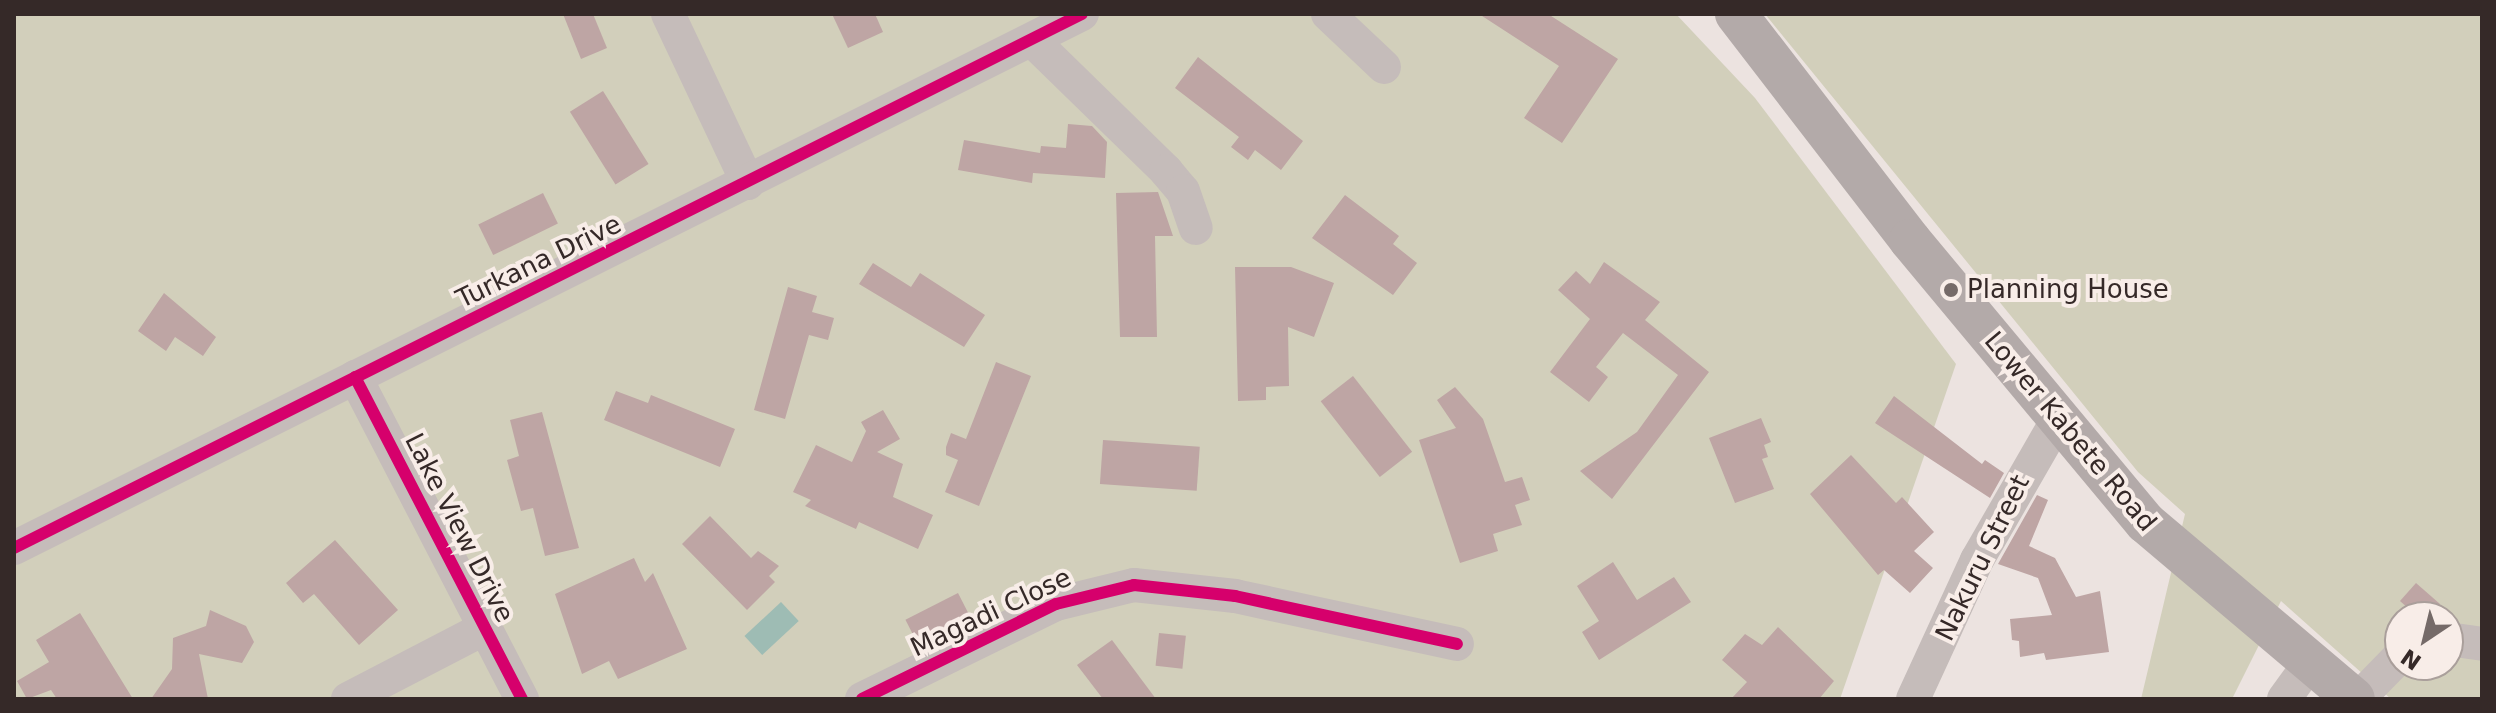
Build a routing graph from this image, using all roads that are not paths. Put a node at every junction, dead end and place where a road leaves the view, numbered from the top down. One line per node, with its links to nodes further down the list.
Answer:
1 (668, 14): 7 (street)
2 (1082, 14): 5 (street, Turkana Drive)
3 (1328, 14): 6 (street)
4 (1736, 14): 10 (main road, Lower Kabete Road)
5 (1034, 42): 7 (street, Turkana Drive); 8 (street)
6 (1384, 67)
7 (748, 183): 9 (street, Turkana Drive)
8 (1196, 228)
9 (355, 377): 11 (street, Turkana Drive); 12 (street, Lake View Drive)
10 (2058, 419): 14 (main road, Lower Kabete Road); 19 (street, Nakuru Street)
11 (14, 548)
12 (485, 628): 16 (street); 17 (street, Lake View Drive)
13 (1457, 644): 18 (street, Magadi Close)
14 (2310, 663): 20 (street); 21 (main road, Lower Kabete Road)
15 (2384, 672): 21 (street)
16 (348, 699)
17 (522, 699)
18 (862, 699)
19 (1913, 699)
20 (2284, 699)
21 (2356, 699)

